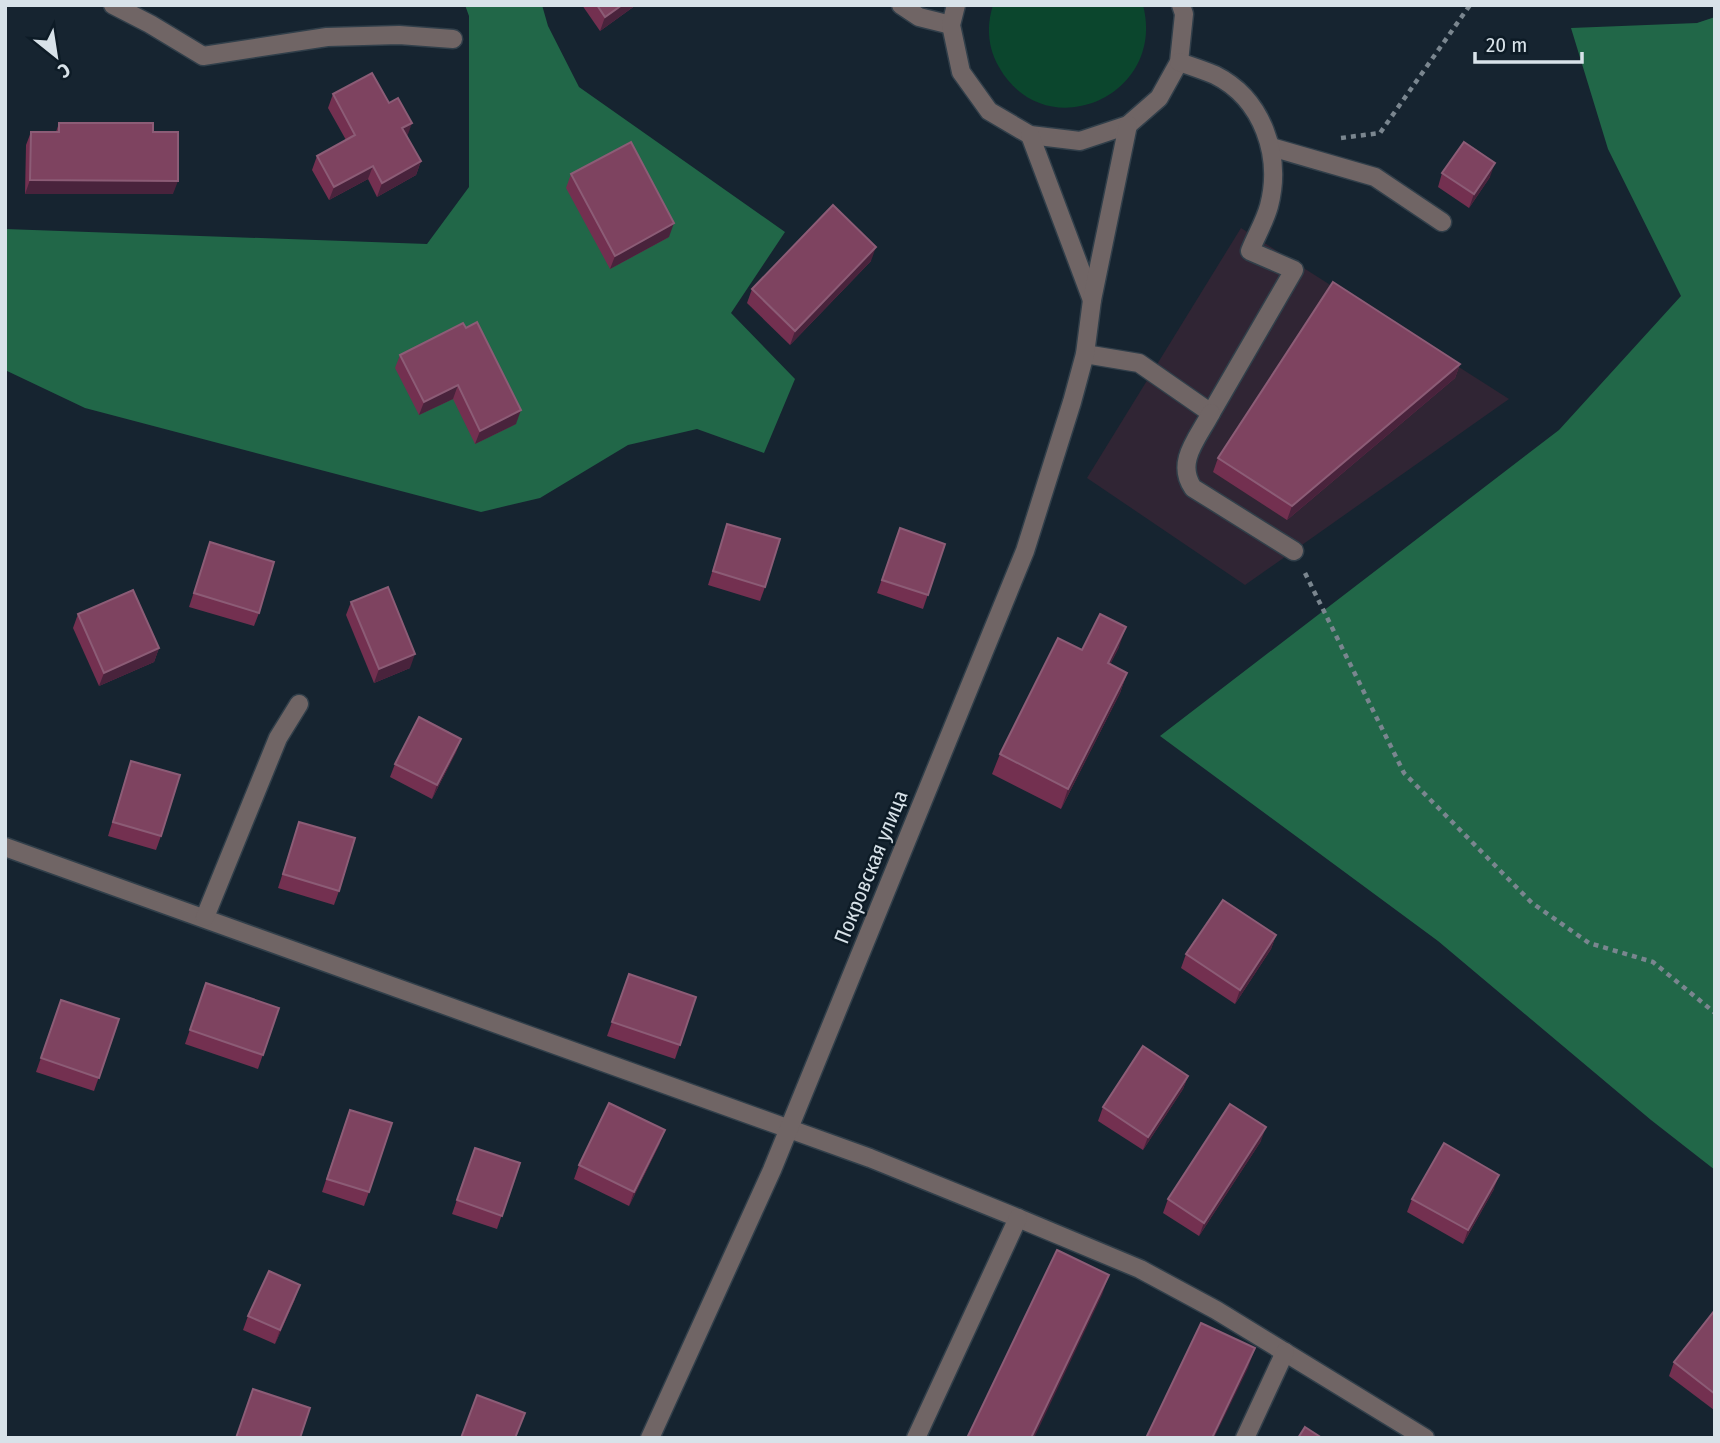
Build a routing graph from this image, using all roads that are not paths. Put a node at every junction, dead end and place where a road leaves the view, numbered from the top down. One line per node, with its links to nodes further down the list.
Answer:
1 (113, 5): 6 (street)
2 (901, 5): 5 (street)
3 (956, 5): 5 (street)
4 (1181, 5): 7 (street)
5 (951, 25): 9 (street)
6 (453, 39)
7 (1179, 62): 8 (street); 10 (street)
8 (1128, 125): 9 (street); 12 (street, Покровская улица)
9 (1030, 135): 12 (street)
10 (1271, 147): 11 (street); 14 (street)
11 (1442, 222)
12 (1092, 300): 13 (street, Покровская улица)
13 (1085, 354): 14 (street); 19 (street, Покровская улица)
14 (1211, 413): 15 (street)
15 (1294, 551)
16 (299, 704): 18 (street)
17 (5, 846): 18 (street)
18 (205, 917): 19 (street)
19 (788, 1129): 20 (street); 22 (street, Покровская улица)
20 (1018, 1217): 21 (street); 23 (street)
21 (1285, 1352): 24 (street); 25 (street)
22 (650, 1438)
23 (916, 1438)
24 (1245, 1438)
25 (1425, 1438)

